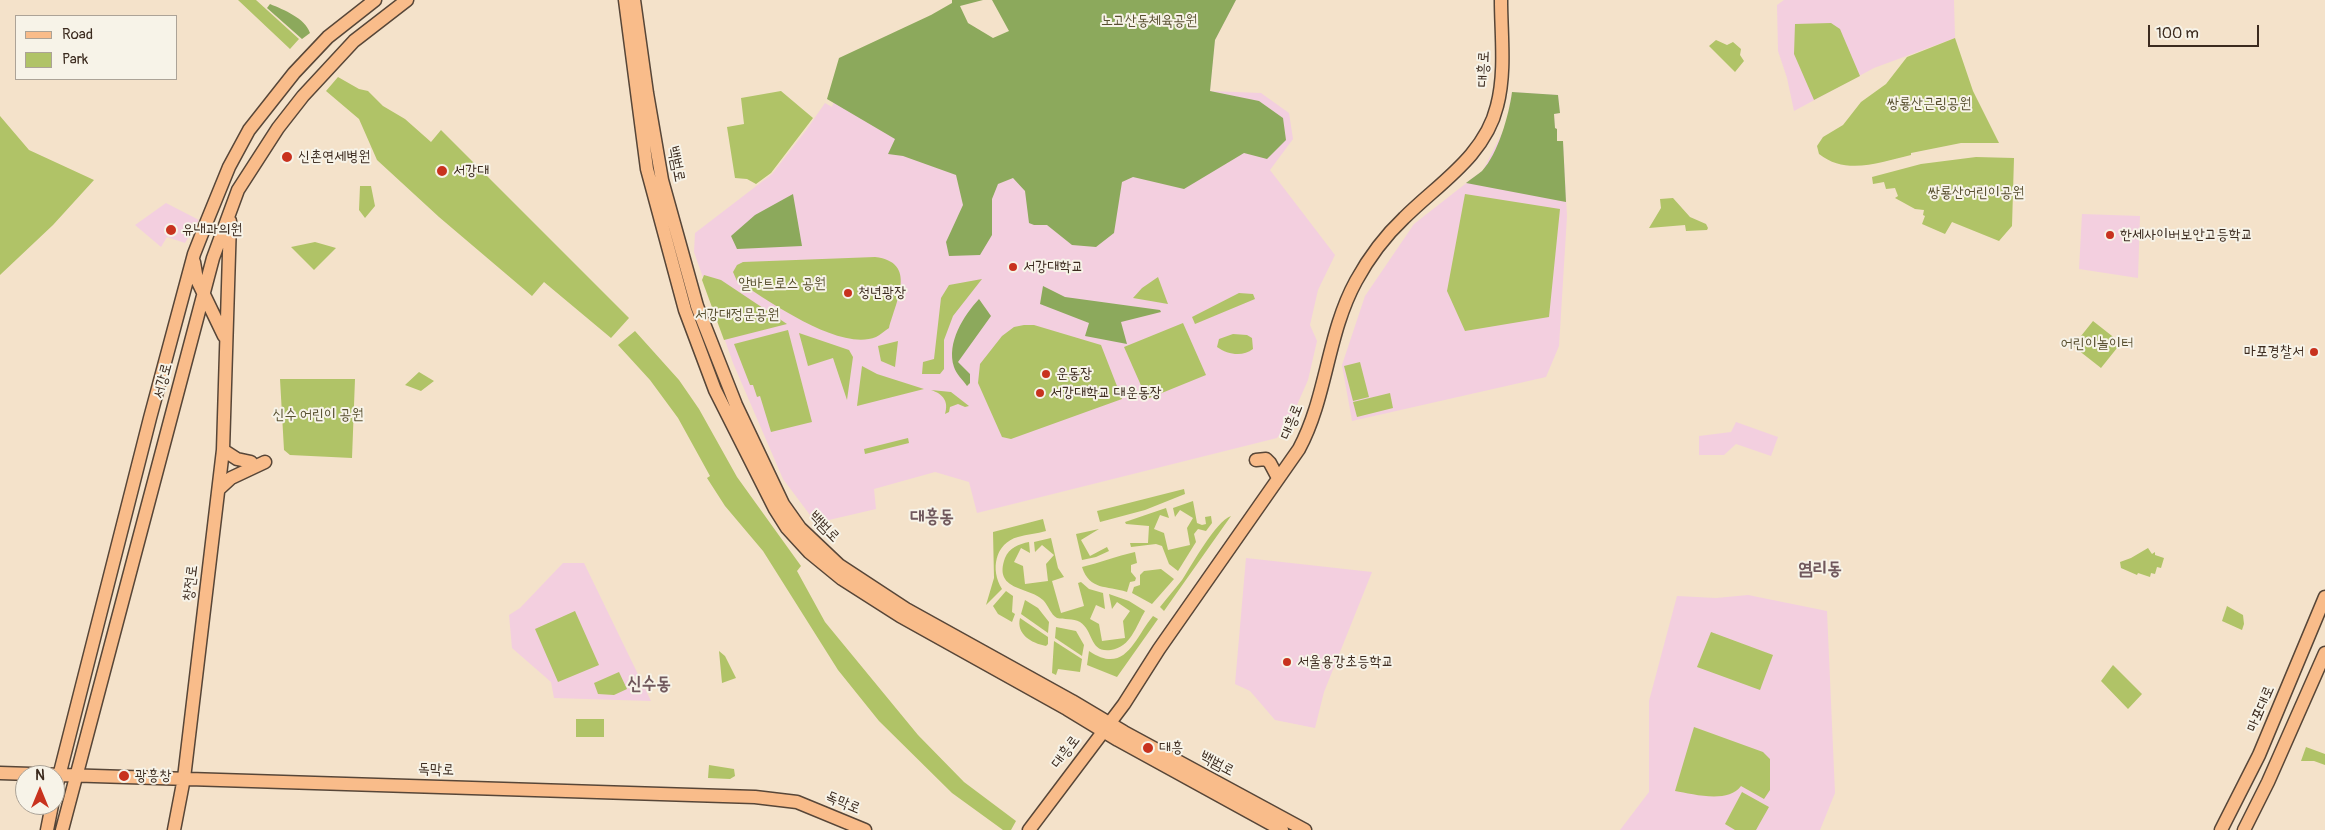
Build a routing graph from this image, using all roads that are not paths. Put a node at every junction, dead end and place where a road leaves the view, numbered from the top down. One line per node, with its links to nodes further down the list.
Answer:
1 (375, 0): 7 (main road, 서강로)
2 (407, 0): 6 (main road, 서강로)
3 (625, 0): 10 (main road, 백범로)
4 (634, 0): 11 (main road, 백범로)
5 (1501, 0): 16 (main road, 대흥로)
6 (230, 208): 8 (main road, 서강로); 9 (main road, 창전로)
7 (193, 259): 8 (main road, 창전로); 24 (main road, 서강로)
8 (204, 293): 9 (main road, 창전로); 28 (main road, 서강로)
9 (226, 338): 12 (main road, 창전로)
10 (739, 439): 11 (main road); 17 (main road, 백범로)
11 (756, 445): 18 (main road, 백범로)
12 (223, 450): 14 (main road); 19 (main road, 창전로)
13 (1256, 460): 16 (main road)
14 (251, 462)
15 (265, 462): 19 (main road)
16 (1278, 478): 22 (main road, 대흥로)
17 (761, 481): 18 (main road); 22 (main road, 백범로)
18 (776, 489): 22 (main road, 백범로)
19 (219, 490): 29 (main road, 창전로)
20 (2325, 598): 38 (main road, 마포대로)
21 (2325, 653): 39 (main road)
22 (1106, 727): 23 (main road, 백범로); 35 (main road, 대흥로)
23 (1135, 744): 36 (main road, 백범로); 37 (main road, 백범로)
24 (62, 765)
25 (0, 773): 26 (main road, 독막로)
26 (15, 774)
27 (65, 775): 28 (main road, 독막로)
28 (76, 776): 29 (main road, 독막로); 32 (main road, 서강로)
29 (184, 778): 33 (main road, 창전로); 34 (main road, 독막로)
30 (49, 815): 31 (main road)
31 (46, 828)
32 (63, 829)
33 (174, 830)
34 (865, 830)
35 (1029, 830)
36 (1282, 830)
37 (1305, 830)
38 (2221, 830)
39 (2244, 830)

